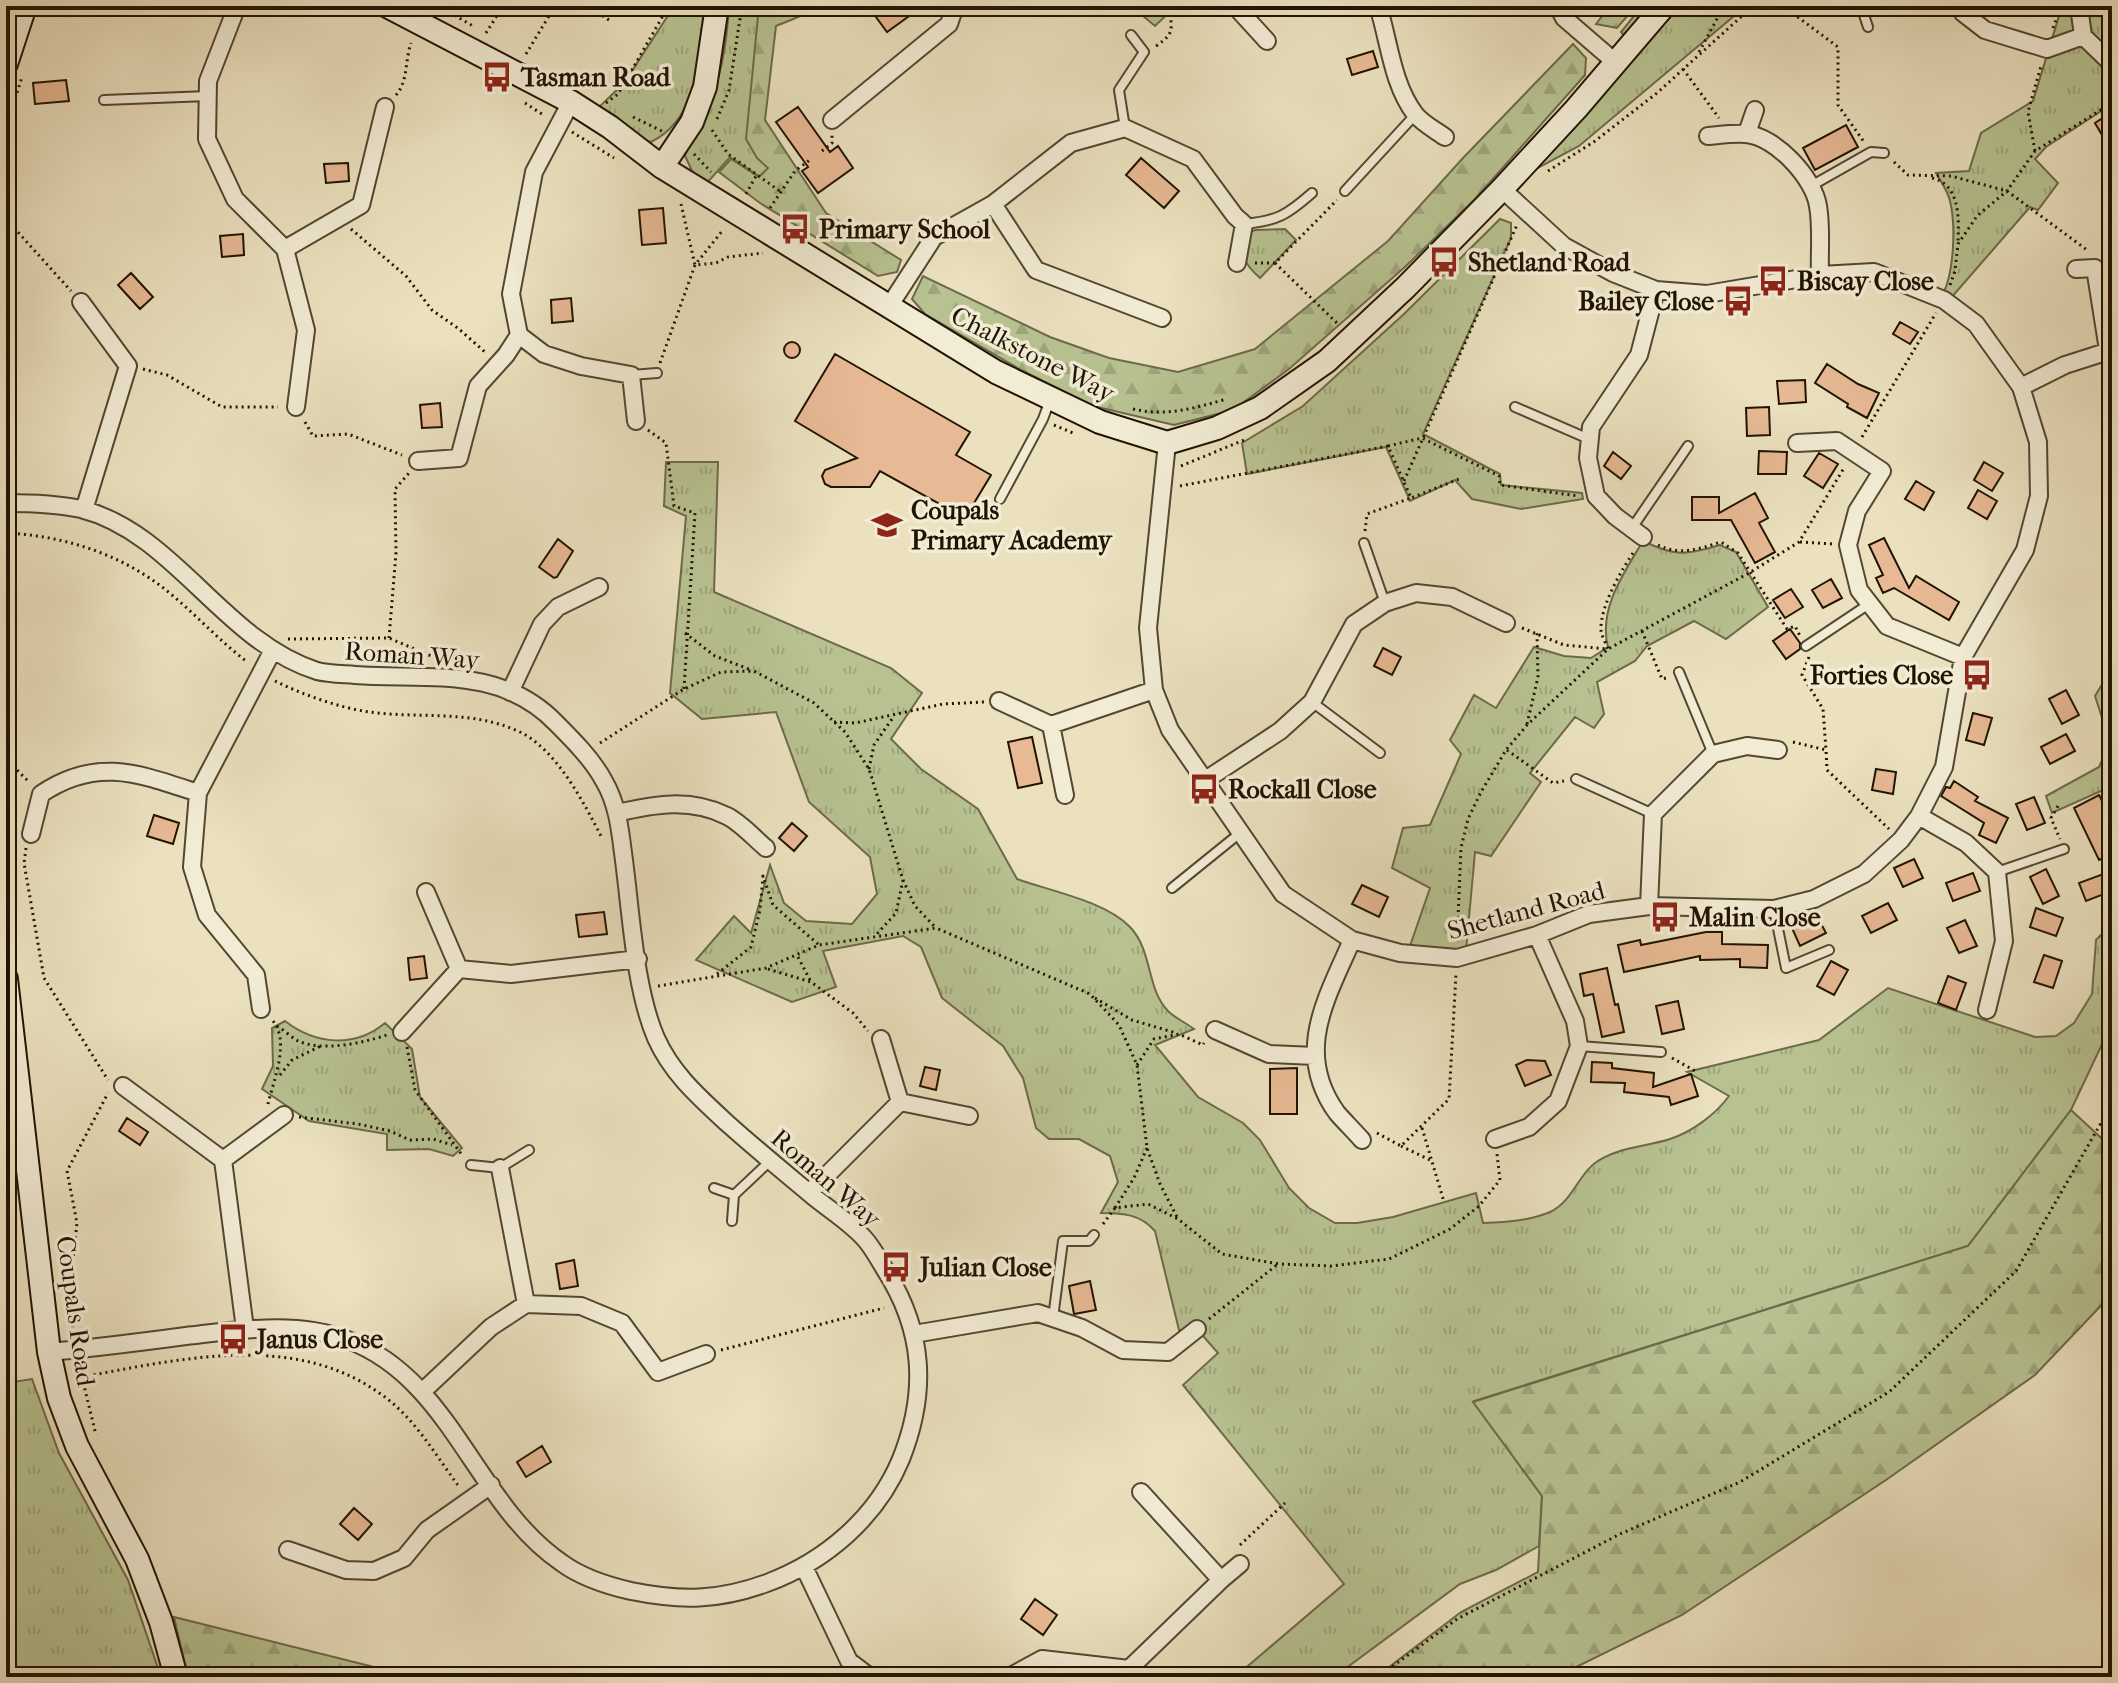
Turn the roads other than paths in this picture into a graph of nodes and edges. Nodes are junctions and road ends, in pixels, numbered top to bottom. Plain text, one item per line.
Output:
1 (25, 6) edge
2 (237, 6) edge
3 (387, 6) edge
4 (717, 6) edge
5 (955, 6) edge
6 (1235, 6) edge
7 (1378, 6) edge
8 (1558, 6) edge
9 (1664, 6) edge
10 (1861, 6) edge
11 (1959, 6) edge
12 (2079, 6) edge
13 (1868, 27) dead end
14 (1131, 35) dead end
15 (2083, 36) junction
16 (1267, 41) dead end
17 (1615, 62) junction
18 (6, 64) edge
19 (2112, 64) edge
20 (208, 96) junction
21 (104, 100) dead end
22 (571, 102) junction
23 (385, 107) road end
24 (1755, 110) dead end
25 (1415, 115) junction
26 (832, 120) dead end
27 (1125, 128) junction
28 (1747, 133) junction
29 (1708, 136) dead end
30 (1445, 137) dead end
31 (1884, 153) road end
32 (662, 167) junction
33 (1811, 186) junction
34 (1502, 189) junction
35 (1345, 191) road end
36 (1312, 193) dead end
37 (993, 204) junction
38 (1244, 224) junction
39 (285, 249) junction
40 (1237, 263) road end
41 (2076, 269) dead end
42 (1820, 275) junction
43 (1656, 290) junction
44 (81, 302) road end
45 (888, 308) junction
46 (1162, 318) dead end
47 (519, 335) junction
48 (2110, 350) edge
49 (657, 373) road end
50 (631, 375) junction
51 (2021, 387) junction
52 (1050, 399) junction
53 (296, 407) road end
54 (1515, 407) dead end
55 (636, 421) road end
56 (1590, 440) junction
57 (1167, 443) junction
58 (1797, 443) dead end
59 (1688, 446) dead end
60 (418, 461) road end
61 (1000, 499) dead end
62 (6, 503) edge
63 (84, 510) junction
64 (1637, 533) joint
65 (1364, 543) road end
66 (599, 587) dead end
67 (1385, 603) junction
68 (1869, 604) junction
69 (1506, 623) road end
70 (275, 642) junction
71 (1806, 646) road end
72 (1963, 657) junction
73 (1679, 672) road end
74 (1154, 690) junction
75 (510, 692) junction
76 (999, 701) road end
77 (1312, 702) junction
78 (1051, 725) junction
79 (1778, 750) road end
80 (1380, 753) dead end
81 (1713, 754) junction
82 (1576, 779) road end
83 (1204, 781) junction
84 (198, 793) junction
85 (1065, 795) dead end
86 (617, 813) junction
87 (1653, 814) junction
88 (1919, 816) junction
89 (1240, 833) junction
90 (30, 836) road end
91 (766, 848) dead end
92 (2064, 849) road end
93 (1997, 872) junction
94 (1172, 888) dead end
95 (426, 892) dead end
96 (1649, 906) junction
97 (1774, 909) junction
98 (1537, 935) junction
99 (1352, 940) junction
100 (1829, 950) dead end
101 (638, 959) junction
102 (459, 969) junction
103 (6, 979) edge
104 (261, 1009) road end
105 (1987, 1010) dead end
106 (1215, 1030) road end
107 (402, 1032) road end
108 (881, 1039) road end
109 (1579, 1046) junction
110 (1661, 1052) road end
111 (1315, 1056) junction
112 (123, 1086) dead end
113 (900, 1102) junction
114 (969, 1116) dead end
115 (279, 1118) road end
116 (1495, 1139) road end
117 (1362, 1140) road end
118 (529, 1150) dead end
119 (223, 1160) junction
120 (770, 1161) junction
121 (471, 1165) road end
122 (500, 1168) junction
123 (714, 1188) dead end
124 (809, 1193) junction
125 (734, 1195) junction
126 (732, 1221) dead end
127 (1094, 1235) road end
128 (526, 1304) junction
129 (1053, 1318) junction
130 (245, 1329) junction
131 (1197, 1329) road end
132 (914, 1334) junction
133 (49, 1352) junction
134 (706, 1354) road end
135 (423, 1391) junction
136 (491, 1485) junction
137 (1141, 1492) dead end
138 (288, 1550) dead end
139 (1240, 1564) road end
140 (804, 1567) junction
141 (1221, 1580) junction
142 (176, 1677) edge
143 (870, 1677) edge
144 (1009, 1677) edge

1 - 18 street
2 - 20 street
3 - 22 street, Chalkstone Way
4 - 32 street
5 - 26 street
6 - 16 street
7 - 25 street
8 - 17 street
9 - 17 street
10 - 13 lane
11 - 15 street
12 - 15 street
14 - 27 lane
15 - 19 street
17 - 34 street
20 - 21 lane
20 - 39 street
22 - 32 street, Chalkstone Way
22 - 47 street
23 - 39 street
24 - 28 street
25 - 30 street
25 - 35 lane
27 - 37 street
27 - 38 street
28 - 29 street
28 - 33 street
31 - 33 lane
32 - 45 street, Chalkstone Way
33 - 42 street
34 - 43 street, Shetland Road
34 - 57 street
36 - 38 lane
37 - 45 street
37 - 46 street
38 - 40 street
39 - 53 street
41 - 48 street
42 - 43 street, Shetland Road
42 - 51 street, Shetland Road
43 - 56 street
44 - 63 street
45 - 52 street, Chalkstone Way
47 - 50 street
47 - 60 street
48 - 51 street
49 - 50 lane
50 - 55 street
51 - 72 street, Shetland Road
52 - 57 street, Chalkstone Way
52 - 61 lane
54 - 56 lane
56 - 64 street
57 - 74 street, Shetland Road
58 - 68 street
59 - 64 lane
62 - 63 street, Roman Way
63 - 70 street, Roman Way
65 - 67 lane
66 - 75 street
67 - 69 street
67 - 77 street
68 - 71 lane
68 - 72 street
70 - 75 street, Roman Way
70 - 84 street
72 - 88 street, Shetland Road
73 - 81 lane
74 - 78 street
74 - 83 street, Shetland Road
75 - 86 street, Roman Way
76 - 78 street
77 - 80 lane
77 - 83 street
78 - 85 street
79 - 81 street
81 - 87 street
82 - 87 lane
83 - 89 street, Shetland Road
84 - 90 street
84 - 104 street
86 - 91 street
86 - 101 street, Roman Way
87 - 96 street
88 - 93 street
88 - 97 street, Shetland Road
89 - 94 lane
89 - 99 street, Shetland Road
92 - 93 lane
93 - 105 street
95 - 102 street
96 - 97 street, Shetland Road
96 - 98 street, Shetland Road
97 - 100 lane
98 - 99 street, Shetland Road
98 - 109 street
99 - 111 street
101 - 102 street
101 - 120 street, Roman Way
102 - 107 street
103 - 133 street, Coupals Road
106 - 111 street
108 - 113 street
109 - 110 lane
109 - 116 street
111 - 117 street
112 - 119 street
113 - 114 street
113 - 124 street
115 - 119 street
118 - 122 lane
119 - 130 street
120 - 124 street, Roman Way
120 - 125 lane
121 - 122 lane
122 - 128 street
123 - 125 lane
124 - 132 street, Roman Way
125 - 126 lane
127 - 129 lane
128 - 134 street
128 - 135 street
129 - 131 street
129 - 132 street
130 - 133 street, Roman Way
130 - 135 street, Roman Way
132 - 140 street, Roman Way
133 - 142 street, Coupals Road
135 - 136 street, Roman Way
136 - 138 street
136 - 140 street, Roman Way
137 - 141 street
139 - 141 street
140 - 143 street
141 - 144 street

